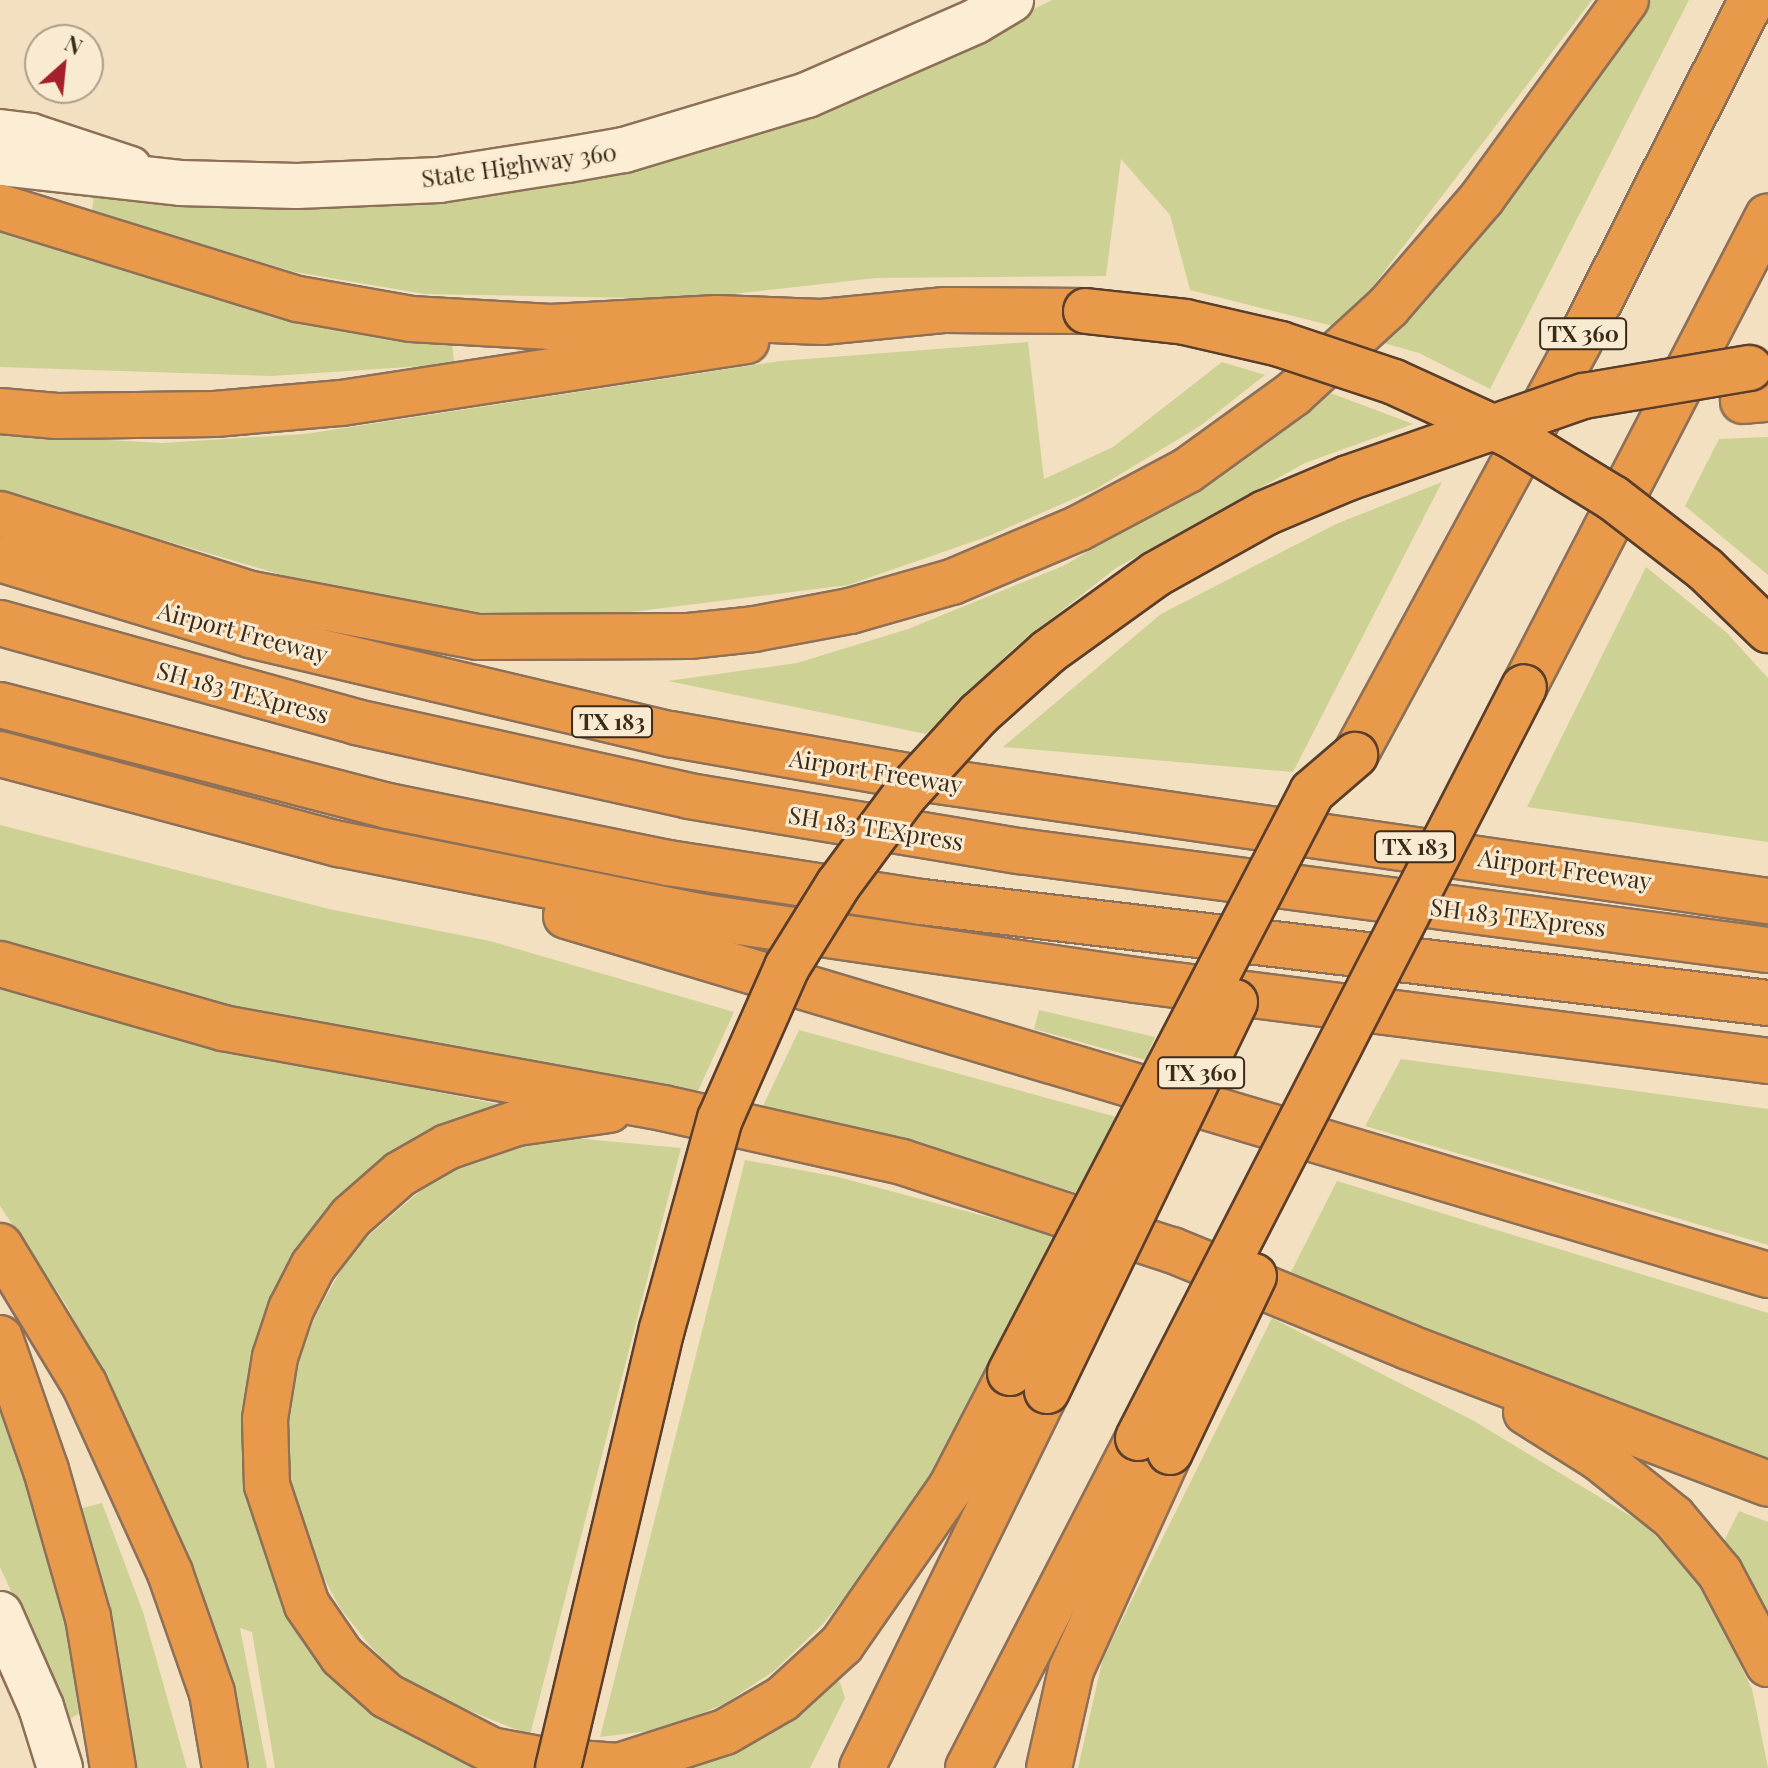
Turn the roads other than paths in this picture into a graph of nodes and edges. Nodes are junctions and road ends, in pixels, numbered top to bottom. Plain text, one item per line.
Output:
1 (1011, 0) edge
2 (1626, 0) edge
3 (1752, 0) edge
4 (0, 130) edge
5 (0, 163) edge
6 (180, 183) junction
7 (0, 207) edge
8 (1768, 216) edge
9 (822, 322) junction
10 (1768, 367) edge
11 (1768, 399) edge
12 (0, 411) edge
13 (1524, 417) junction
14 (0, 514) edge
15 (0, 559) edge
16 (0, 623) edge
17 (1768, 630) edge
18 (0, 705) edge
19 (0, 754) edge
20 (339, 844) junction
21 (1593, 873) junction
22 (1768, 875) edge
23 (1768, 901) edge
24 (1768, 950) edge
25 (0, 964) edge
26 (1768, 1003) edge
27 (1768, 1061) edge
28 (663, 1108) junction
29 (0, 1246) edge
30 (1768, 1275) edge
31 (0, 1338) edge
32 (1408, 1347) junction
33 (1028, 1382) junction
34 (1154, 1445) junction
35 (1768, 1484) edge
36 (0, 1614) edge
37 (1768, 1664) edge
38 (60, 1768) edge
39 (113, 1768) edge
40 (225, 1768) edge
41 (558, 1768) edge
42 (862, 1768) edge
43 (968, 1768) edge
44 (1049, 1768) edge

1 - 6 main road, State Highway 360
2 - 14 highway
3 - 33 highway, TX 360, bridge
4 - 6 street
5 - 6 main road, State Highway 360
7 - 9 highway
8 - 34 highway, bridge
9 - 12 highway
9 - 17 highway, bridge
10 - 13 highway, bridge
11 - 13 highway
13 - 41 highway, bridge
15 - 21 highway, Airport Freeway / TX 183
16 - 24 highway, SH 183 TEXpress / TX 183
18 - 26 highway
19 - 20 highway
20 - 27 highway
20 - 30 highway
21 - 22 highway
21 - 23 highway, Airport Freeway / TX 183
25 - 28 highway
28 - 32 highway
28 - 33 highway
29 - 40 highway
31 - 39 highway
32 - 35 highway
32 - 37 highway
33 - 42 highway, TX 360
34 - 43 highway
34 - 44 highway
36 - 38 main road

